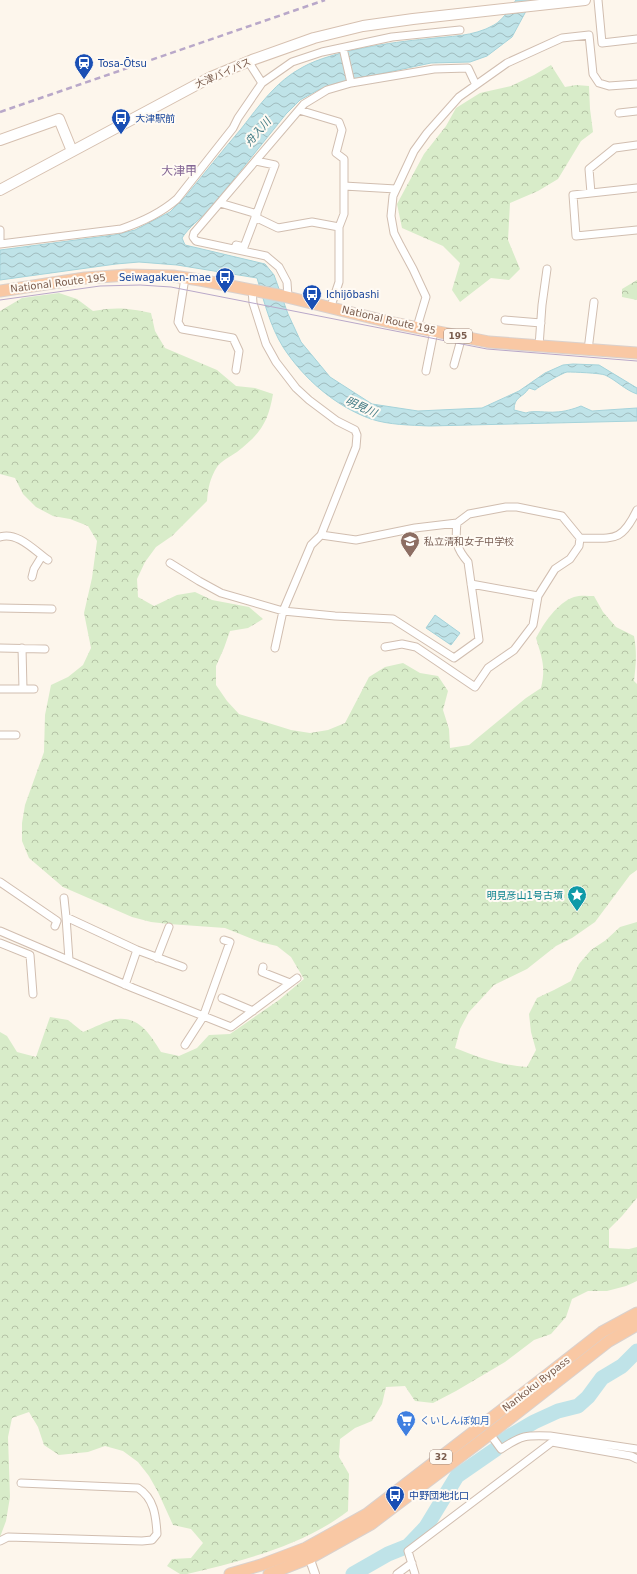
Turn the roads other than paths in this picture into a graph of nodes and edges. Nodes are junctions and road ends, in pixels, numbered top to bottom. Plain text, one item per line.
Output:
1 (585, 0) edge
2 (598, 0) edge
3 (460, 30) dead end
4 (637, 40) edge
5 (343, 50) junction
6 (248, 61) junction
7 (350, 82) junction
8 (262, 83) junction
9 (637, 84) edge
10 (476, 85) junction
11 (299, 110) junction
12 (637, 111) edge
13 (619, 112) dead end
14 (0, 140) edge
15 (637, 145) edge
16 (72, 151) junction
17 (256, 161) junction
18 (344, 186) junction
19 (637, 188) edge
20 (396, 189) junction
21 (0, 190) edge
22 (591, 193) junction
23 (220, 203) junction
24 (256, 216) junction
25 (339, 227) junction
26 (0, 230) edge
27 (637, 230) edge
28 (193, 237) junction
29 (0, 244) edge
30 (547, 269) dead end
31 (185, 278) junction
32 (0, 290) edge
33 (255, 290) junction
34 (286, 296) junction
35 (594, 302) dead end
36 (331, 306) junction
37 (506, 320) dead end
38 (541, 323) junction
39 (417, 328) junction
40 (434, 331) junction
41 (462, 336) junction
42 (539, 346) junction
43 (588, 350) junction
44 (637, 353) edge
45 (454, 365) dead end
46 (236, 370) dead end
47 (426, 371) dead end
48 (637, 510) edge
49 (457, 523) junction
50 (321, 536) junction
51 (0, 538) edge
52 (580, 538) junction
53 (170, 562) dead end
54 (32, 577) dead end
55 (471, 584) junction
56 (538, 596) junction
57 (0, 608) edge
58 (52, 609) dead end
59 (283, 611) junction
60 (386, 647) dead end
61 (0, 648) edge
62 (22, 648) junction
63 (275, 648) dead end
64 (44, 649) dead end
65 (34, 688) dead end
66 (0, 689) edge
67 (23, 689) junction
68 (0, 735) edge
69 (16, 735) dead end
70 (0, 882) edge
71 (64, 898) dead end
72 (66, 917) junction
73 (55, 926) dead end
74 (169, 927) dead end
75 (0, 931) edge
76 (224, 940) dead end
77 (0, 943) edge
78 (137, 950) junction
79 (157, 958) junction
80 (69, 960) junction
81 (183, 967) dead end
82 (264, 967) dead end
83 (297, 978) dead end
84 (290, 983) junction
85 (125, 984) junction
86 (33, 994) dead end
87 (222, 998) dead end
88 (253, 1011) junction
89 (203, 1017) junction
90 (185, 1045) dead end
91 (637, 1313) edge
92 (637, 1325) edge
93 (490, 1434) junction
94 (637, 1449) edge
95 (637, 1459) edge
96 (21, 1483) dead end
97 (0, 1541) edge
98 (308, 1553) junction
99 (412, 1563) junction
100 (230, 1574) edge
101 (269, 1574) edge
102 (315, 1574) edge
103 (397, 1574) edge
104 (415, 1574) edge

1 - 6 main road, 大津バイパス
2 - 4 street
3 - 5 street
5 - 7 street
5 - 8 street
6 - 8 street
6 - 16 main road, 大津バイパス
7 - 10 street
7 - 11 street
8 - 29 street
9 - 10 street
10 - 20 street
11 - 17 street
11 - 18 street
12 - 13 street
14 - 16 main road
15 - 22 street
16 - 21 main road, 大津バイパス
17 - 23 street
17 - 24 street
18 - 20 street
18 - 25 street
19 - 22 street
20 - 39 street
22 - 27 street
23 - 24 street
23 - 28 street
24 - 25 street
24 - 28 street
25 - 36 street
26 - 29 street
28 - 34 street
30 - 38 street
31 - 32 highway, National Route 195 / 195
31 - 33 highway, National Route 195 / 195
31 - 46 street
33 - 34 highway, National Route 195 / 195
33 - 50 street
34 - 36 highway, National Route 195 / 195
35 - 43 street
36 - 39 highway, National Route 195 / 195
37 - 38 street
38 - 42 street
39 - 40 highway, National Route 195 / 195
40 - 41 highway, National Route 195 / 195
40 - 47 street
41 - 42 highway, National Route 195 / 195
41 - 45 street
42 - 43 highway, National Route 195 / 195
43 - 44 highway, National Route 195 / 195
48 - 52 street
49 - 50 street
49 - 52 street
49 - 55 street
50 - 59 street
51 - 54 street
52 - 56 street
53 - 59 street
55 - 56 street
55 - 59 street
56 - 60 street
57 - 58 street
59 - 63 street
61 - 62 street
62 - 64 street
62 - 67 street
65 - 67 street
66 - 67 street
68 - 69 street
70 - 73 street
71 - 72 street
72 - 78 street
72 - 80 street
74 - 79 street
75 - 80 street
76 - 89 street
77 - 86 street
78 - 79 street
78 - 85 street
79 - 81 street
80 - 85 street
82 - 84 street
83 - 84 street
84 - 88 street
85 - 89 street
87 - 88 street
88 - 89 street
89 - 90 street
91 - 98 highway, Nankoku Bypass / 32
92 - 93 highway, Nankoku Bypass / 32
93 - 94 street
93 - 98 highway, Nankoku Bypass / 32
95 - 99 street
96 - 97 street
98 - 100 highway, Nankoku Bypass / 32
98 - 101 highway, Nankoku Bypass / 32
98 - 102 street
99 - 103 street
99 - 104 street

